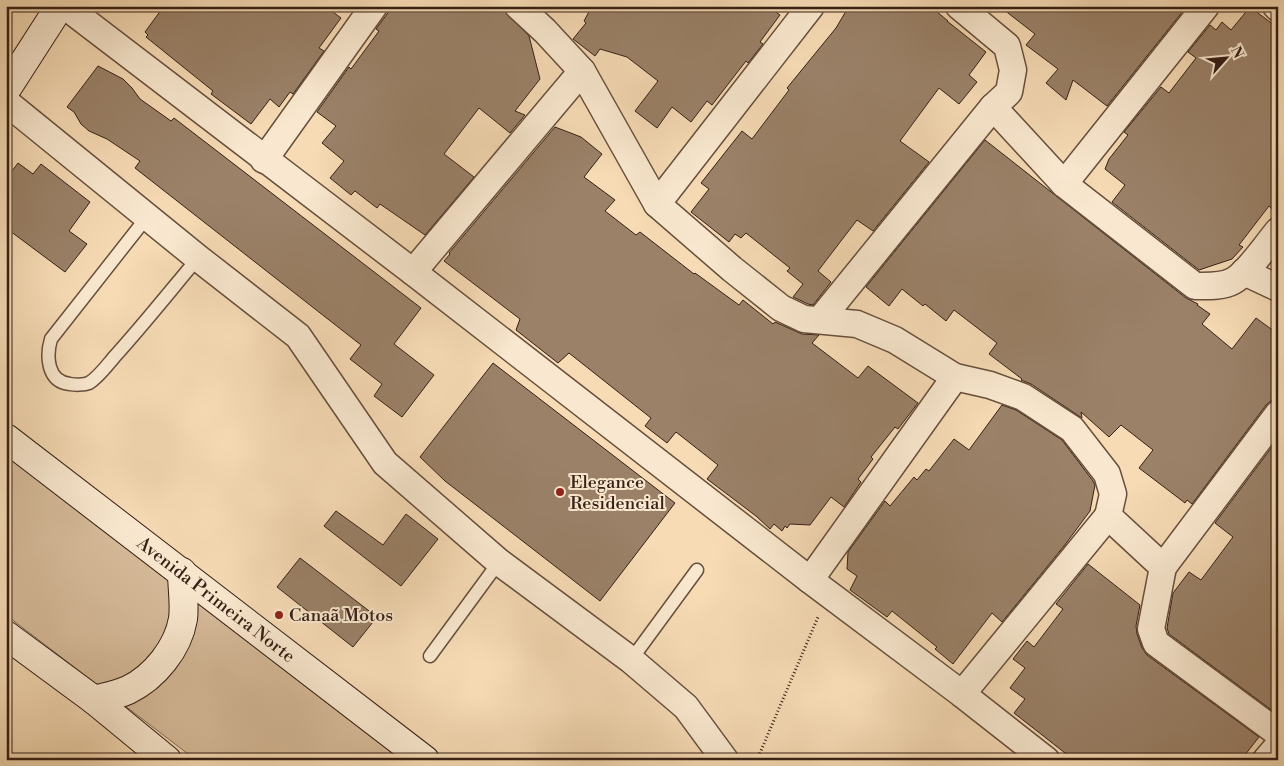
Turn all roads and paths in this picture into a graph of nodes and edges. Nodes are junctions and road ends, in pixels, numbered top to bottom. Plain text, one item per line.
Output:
1 (60, 6) edge
2 (65, 6) edge
3 (374, 6) edge
4 (518, 6) edge
5 (812, 6) edge
6 (959, 6) edge
7 (1206, 6) edge
8 (582, 71) junction
9 (6, 90) edge
10 (6, 102) edge
11 (993, 107) junction
12 (264, 160) junction
13 (1064, 184) junction
14 (657, 204) junction
15 (148, 217) junction
16 (1278, 231) edge
17 (198, 258) junction
18 (414, 272) junction
19 (1244, 272) junction
20 (1278, 288) edge
21 (820, 320) junction
22 (954, 377) junction
23 (1278, 414) edge
24 (6, 438) edge
25 (1108, 516) junction
26 (499, 562) junction
27 (1163, 567) junction
28 (697, 570) dead end
29 (182, 572) junction
30 (819, 586) junction
31 (6, 636) edge
32 (430, 656) dead end
33 (631, 660) junction
34 (962, 694) junction
35 (94, 700) junction
36 (1278, 733) edge
37 (1278, 746) edge
38 (167, 760) edge
39 (425, 760) edge
40 (725, 760) edge
41 (757, 760) edge
42 (1046, 760) edge
43 (1266, 760) edge

1 - 9 main road
2 - 12 street
3 - 12 street
4 - 8 street
5 - 14 street
6 - 11 street
7 - 13 street
8 - 14 street
8 - 18 street
10 - 15 street
11 - 13 street
11 - 21 street
12 - 18 street
13 - 19 street
14 - 21 street
15 - 17 street
15 - 17 lane
16 - 19 street
17 - 26 street
18 - 30 street
19 - 20 street
21 - 22 street
22 - 25 street
22 - 30 street
23 - 27 street
24 - 29 main road, Avenida Primeira Norte
25 - 27 street
25 - 34 street
26 - 32 lane
26 - 33 street
27 - 36 street
28 - 33 lane
29 - 35 main road
29 - 39 main road, Avenida Primeira Norte
30 - 34 street
30 - 41 path
31 - 35 main road
33 - 40 street
34 - 42 street
35 - 38 main road
37 - 43 street

